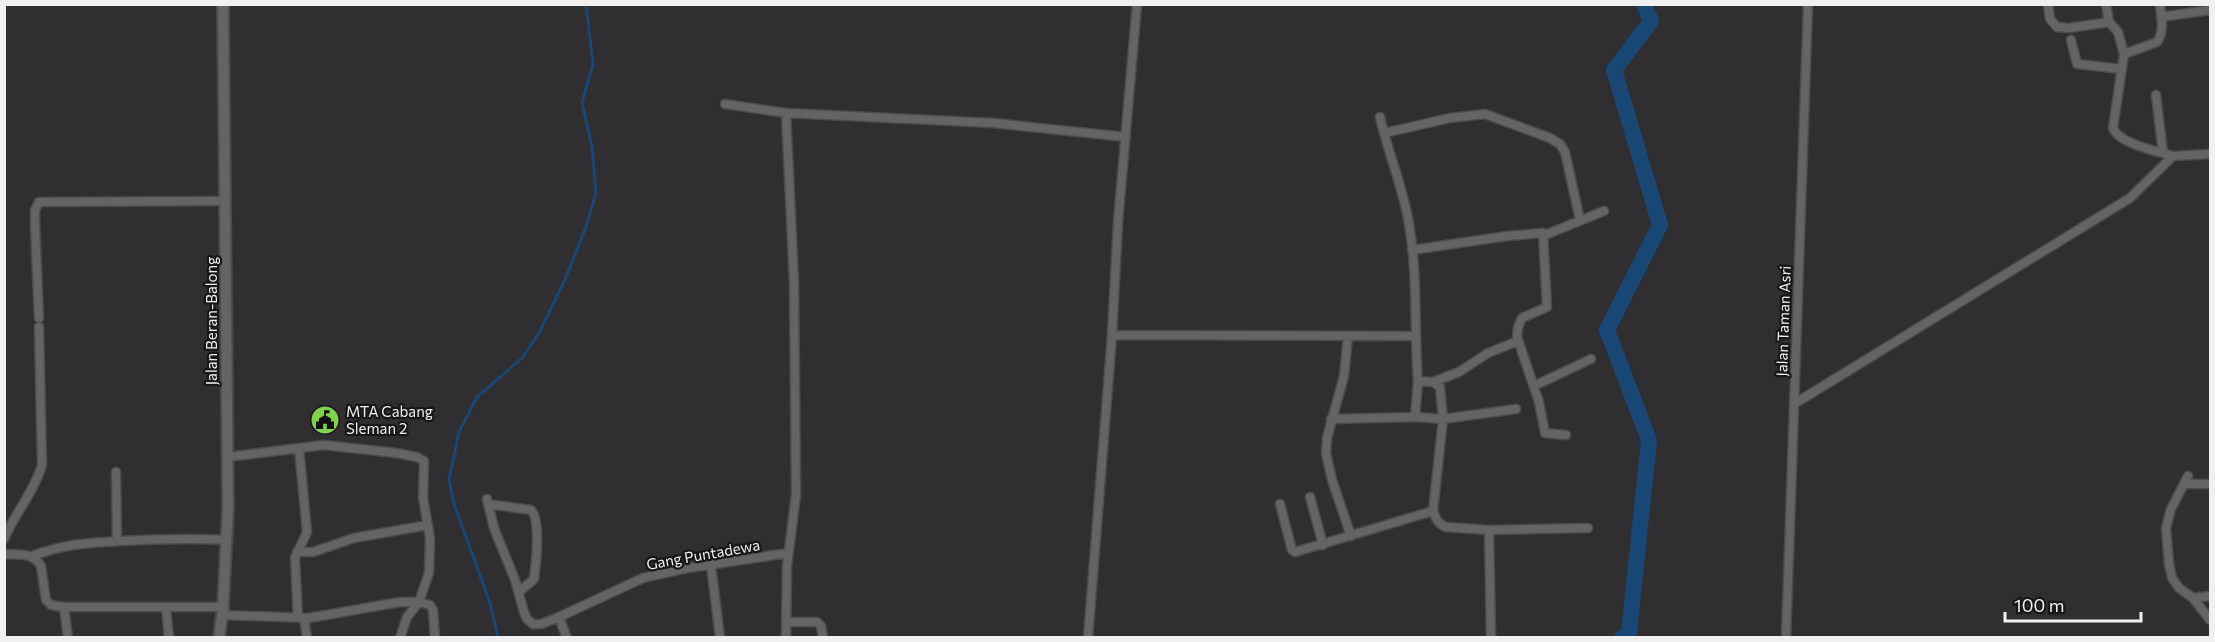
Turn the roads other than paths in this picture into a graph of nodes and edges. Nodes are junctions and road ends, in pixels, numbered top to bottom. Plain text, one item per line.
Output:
1 (223, 4) edge
2 (1137, 4) edge
3 (1808, 4) edge
4 (2048, 4) edge
5 (2106, 4) edge
6 (2160, 4) edge
7 (2211, 10) edge
8 (2161, 17) junction
9 (2109, 22) junction
10 (2071, 40) dead end
11 (2124, 54) junction
12 (2122, 69) junction
13 (2156, 95) dead end
14 (725, 104) dead end
15 (786, 113) junction
16 (1380, 117) dead end
17 (1384, 133) junction
18 (1126, 137) junction
19 (2163, 153) junction
20 (2211, 154) edge
21 (2173, 156) junction
22 (226, 201) junction
23 (1604, 211) dead end
24 (1580, 220) junction
25 (1545, 235) junction
26 (1412, 250) junction
27 (1112, 334) junction
28 (1348, 336) junction
29 (1415, 336) junction
30 (1518, 341) junction
31 (1591, 359) dead end
32 (1418, 381) junction
33 (1433, 381) junction
34 (1534, 386) junction
35 (1794, 404) junction
36 (1516, 409) dead end
37 (1415, 417) junction
38 (1331, 419) junction
39 (1443, 419) junction
40 (1566, 435) dead end
41 (299, 448) junction
42 (227, 457) junction
43 (116, 472) dead end
44 (2211, 484) edge
45 (1310, 497) dead end
46 (1280, 504) dead end
47 (1433, 511) junction
48 (428, 525) junction
49 (1588, 528) dead end
50 (1489, 530) junction
51 (1351, 536) junction
52 (4, 539) edge
53 (227, 540) junction
54 (117, 541) junction
55 (1323, 545) junction
56 (297, 552) junction
57 (788, 553) junction
58 (4, 554) edge
59 (32, 556) junction
60 (711, 565) junction
61 (519, 592) junction
62 (2211, 596) edge
63 (2193, 598) junction
64 (419, 602) junction
65 (64, 607) junction
66 (166, 607) junction
67 (223, 611) junction
68 (301, 618) junction
69 (559, 618) junction
70 (2211, 620) edge
71 (786, 622) junction
72 (68, 638) edge
73 (169, 638) edge
74 (219, 638) edge
75 (307, 638) edge
76 (400, 638) edge
77 (435, 638) edge
78 (567, 638) edge
79 (720, 638) edge
80 (786, 638) edge
81 (824, 638) edge
82 (1088, 638) edge
83 (1491, 638) edge
84 (1786, 638) edge

1 - 22 main road, Jalan Beran-Balong
2 - 18 street
3 - 35 street, Jalan Taman Asri
4 - 9 street
5 - 9 street
6 - 8 street
7 - 8 street
8 - 11 street
9 - 11 street
10 - 12 street
11 - 12 street
12 - 19 street
13 - 19 street
14 - 15 street
15 - 18 street
15 - 57 street
16 - 17 street
17 - 24 street
17 - 26 street
18 - 27 street
19 - 21 street
20 - 21 street
21 - 35 street
22 - 42 main road, Jalan Beran-Balong
22 - 52 street
23 - 24 street
24 - 25 street
25 - 26 street
25 - 30 street
26 - 29 street
27 - 28 street
27 - 82 street
28 - 29 street
28 - 38 street
29 - 32 street
30 - 33 street
30 - 34 street
31 - 34 street
32 - 33 street
32 - 37 street
33 - 39 street
34 - 40 street
35 - 84 street, Jalan Taman Asri
36 - 39 street
37 - 38 street
37 - 39 street
38 - 51 street
39 - 47 street
41 - 42 street
41 - 48 street
41 - 56 street
42 - 53 main road, Jalan Beran-Balong
43 - 54 street
44 - 63 street
45 - 55 street
46 - 55 street
47 - 50 street
47 - 51 street
48 - 56 street
48 - 64 street
49 - 50 street
50 - 83 street
51 - 55 street
53 - 54 street
53 - 67 main road, Jalan Beran-Balong
54 - 59 street
56 - 68 street
57 - 60 street, Gang Puntadewa
57 - 71 street
58 - 59 street
59 - 65 street
60 - 69 street, Gang Puntadewa
60 - 79 street
61 - 61 street
61 - 69 street, Gang Puntadewa
62 - 63 street
63 - 70 street
64 - 68 street
64 - 76 street
64 - 77 street
65 - 66 street
65 - 72 street
66 - 67 street
66 - 73 street
67 - 68 street
67 - 74 main road, Jalan Beran-Balong
68 - 75 street
69 - 78 street
71 - 80 street
71 - 81 street

